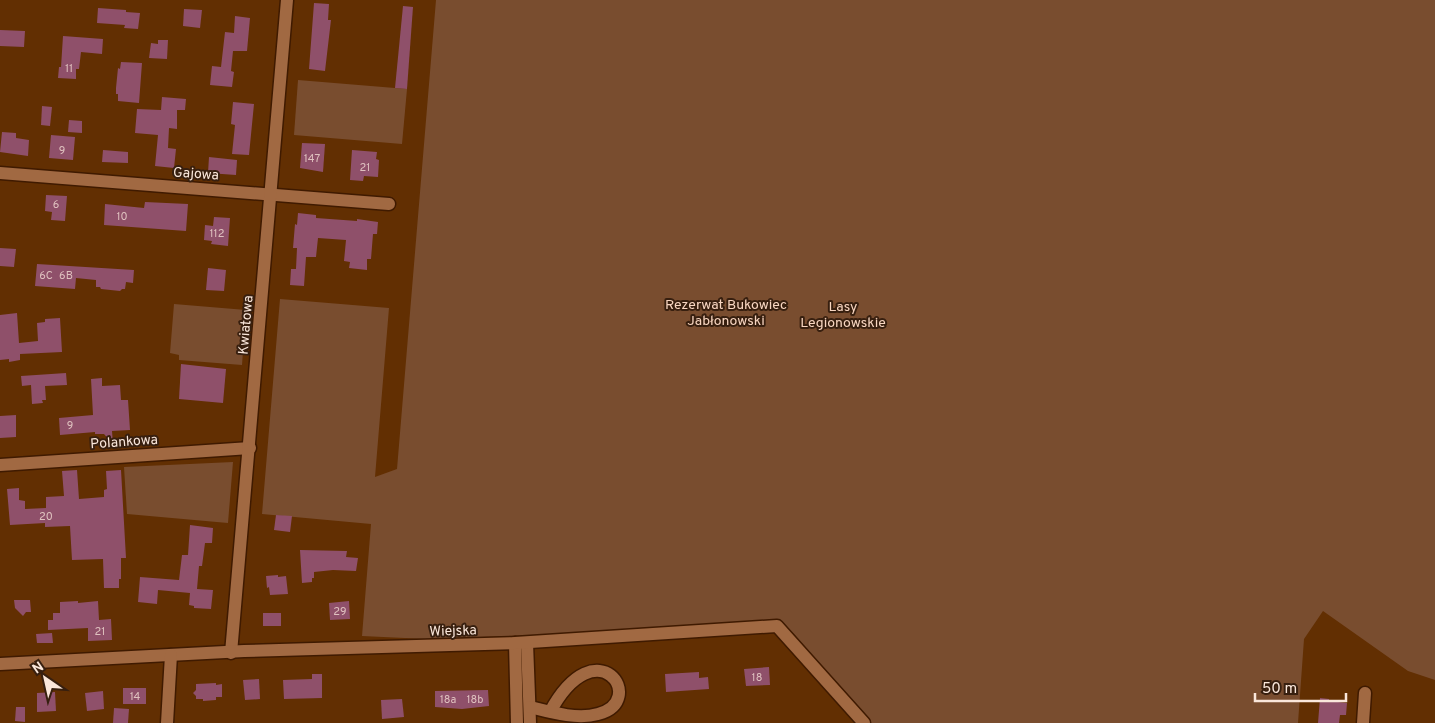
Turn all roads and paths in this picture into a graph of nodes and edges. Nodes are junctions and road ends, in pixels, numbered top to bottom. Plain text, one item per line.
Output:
1 (288, 0) edge
2 (0, 173) edge
3 (271, 194) junction
4 (389, 204) dead end
5 (250, 448) junction
6 (0, 465) edge
7 (521, 643) junction
8 (231, 653) junction
9 (171, 655) junction
10 (0, 664) edge
11 (1365, 693) dead end
12 (530, 707) junction
13 (550, 712) junction
14 (167, 723) edge
15 (517, 723) edge
16 (530, 723) edge
17 (864, 723) edge
18 (1363, 723) edge

1 - 3 street, Kwiatowa
2 - 3 street, Gajowa
3 - 4 street, Gajowa
3 - 5 street, Kwiatowa
5 - 6 street, Polankowa
5 - 8 street, Kwiatowa
7 - 8 street, Wiejska
7 - 12 street
7 - 15 street
7 - 17 street, Wiejska
8 - 9 street, Wiejska
9 - 10 street, Wiejska
9 - 14 street
11 - 18 street
12 - 13 street
12 - 16 street
13 - 13 street

